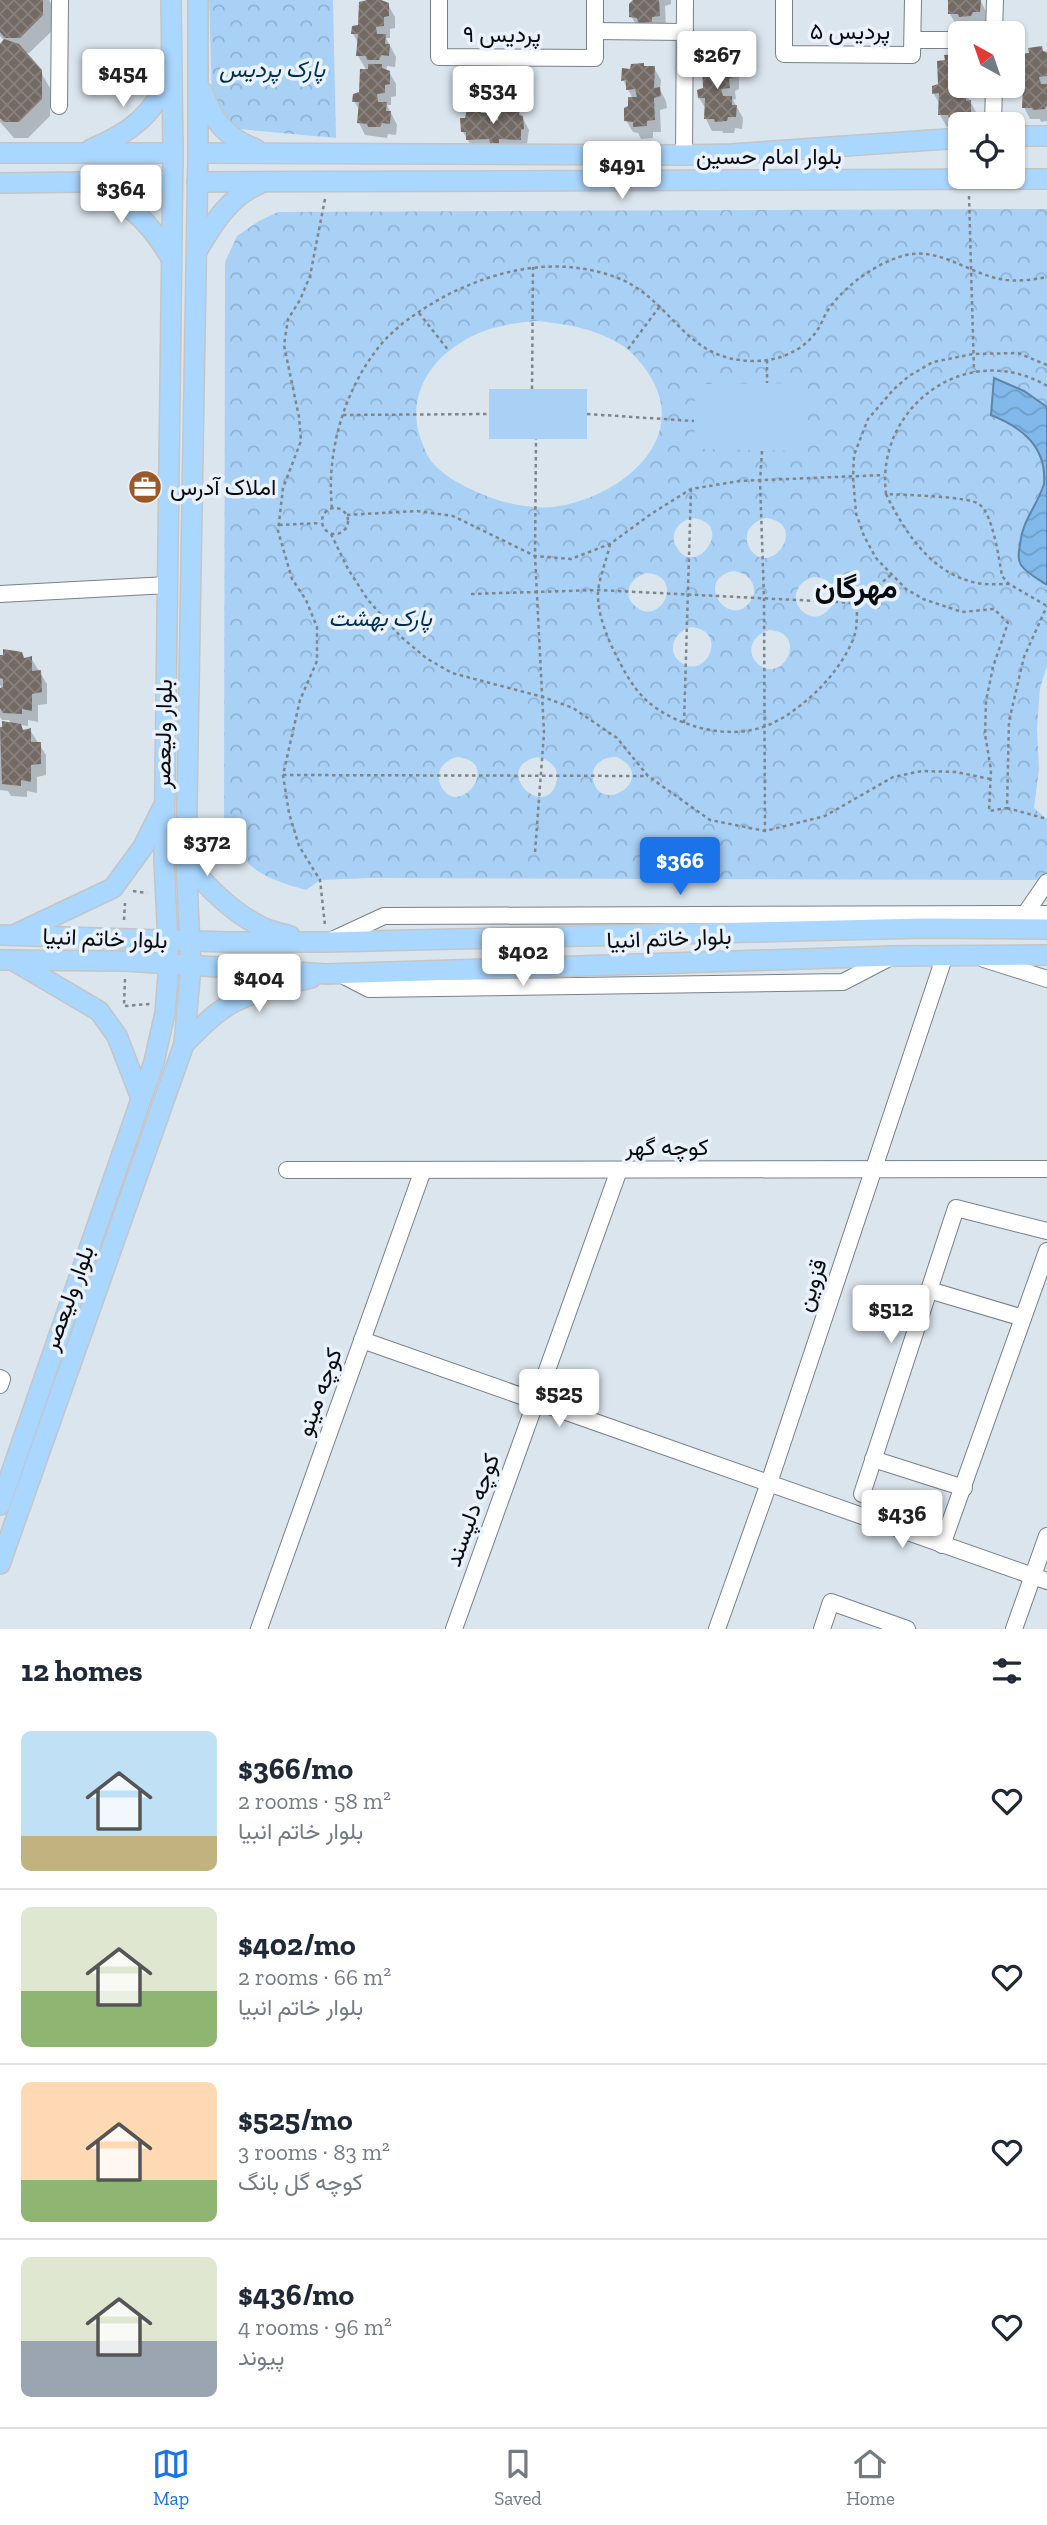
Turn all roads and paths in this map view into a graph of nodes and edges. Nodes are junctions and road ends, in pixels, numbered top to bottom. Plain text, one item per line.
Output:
1 (60, 0) edge
2 (172, 0) edge
3 (198, 0) edge
4 (439, 0) edge
5 (595, 0) edge
6 (685, 0) edge
7 (784, 0) edge
8 (913, 0) edge
9 (995, 0) edge
10 (994, 21) edge
11 (595, 31) junction
12 (685, 32) junction
13 (913, 40) junction
14 (948, 40) edge
15 (172, 70) junction
16 (198, 75) junction
17 (60, 106) dead end
18 (1025, 136) edge
19 (1047, 136) edge
20 (948, 139) edge
21 (0, 153) edge
22 (81, 153) junction
23 (173, 153) junction
24 (198, 153) junction
25 (267, 153) junction
26 (731, 154) junction
27 (684, 155) junction
28 (948, 179) edge
29 (1025, 179) edge
30 (1047, 179) edge
31 (172, 181) junction
32 (197, 181) junction
33 (736, 181) junction
34 (77, 182) junction
35 (264, 182) junction
36 (0, 183) edge
37 (328, 183) junction
38 (968, 189) edge
39 (196, 252) junction
40 (171, 260) junction
41 (533, 267) junction
42 (971, 270) junction
43 (1047, 277) edge
44 (660, 306) junction
45 (418, 312) junction
46 (628, 349) dead end
47 (449, 351) dead end
48 (973, 354) junction
49 (767, 360) junction
50 (1047, 365) edge
51 (974, 372) junction
52 (767, 383) dead end
53 (1047, 386) edge
54 (532, 389) dead end
55 (489, 414) dead end
56 (587, 414) dead end
57 (342, 415) junction
58 (694, 421) dead end
59 (536, 439) dead end
60 (762, 451) dead end
61 (884, 475) junction
62 (853, 477) junction
63 (760, 481) junction
64 (691, 489) junction
65 (886, 494) junction
66 (332, 508) junction
67 (347, 515) junction
68 (321, 523) junction
69 (279, 525) junction
70 (331, 534) junction
71 (610, 544) junction
72 (535, 556) junction
73 (892, 574) junction
74 (1009, 584) junction
75 (167, 585) junction
76 (598, 590) junction
77 (538, 592) junction
78 (0, 594) edge
79 (471, 594) dead end
80 (687, 594) junction
81 (764, 598) junction
82 (857, 603) junction
83 (1047, 606) edge
84 (543, 697) junction
85 (684, 723) junction
86 (764, 727) junction
87 (283, 775) junction
88 (648, 776) junction
89 (539, 777) junction
90 (990, 779) junction
91 (165, 803) junction
92 (1007, 808) junction
93 (1047, 819) edge
94 (765, 831) junction
95 (535, 852) dead end
96 (186, 861) junction
97 (1047, 882) edge
98 (1026, 914) junction
99 (1047, 914) edge
100 (1047, 929) edge
101 (6, 935) edge
102 (626, 935) junction
103 (35, 936) junction
104 (169, 939) junction
105 (189, 940) junction
106 (316, 942) junction
107 (945, 955) junction
108 (972, 955) junction
109 (1047, 955) edge
110 (894, 956) junction
111 (37, 960) junction
112 (4, 961) edge
113 (169, 964) junction
114 (626, 964) junction
115 (191, 966) junction
116 (326, 973) junction
117 (1047, 979) edge
118 (184, 1044) junction
119 (155, 1058) junction
120 (176, 1065) junction
121 (141, 1098) junction
122 (1047, 1169) edge
123 (287, 1170) dead end
124 (423, 1170) junction
125 (619, 1170) junction
126 (874, 1170) junction
127 (1047, 1231) edge
128 (1047, 1251) edge
129 (929, 1290) junction
130 (1023, 1318) junction
131 (362, 1340) junction
132 (536, 1401) junction
133 (873, 1459) junction
134 (769, 1483) junction
135 (964, 1488) junction
136 (862, 1494) dead end
137 (0, 1505) edge
138 (1047, 1536) edge
139 (943, 1545) junction
140 (0, 1562) edge
141 (1040, 1579) edge
142 (260, 1629) edge
143 (454, 1629) edge
144 (717, 1629) edge
145 (822, 1629) edge
146 (907, 1629) edge
147 (1014, 1629) edge

1 - 17 street
2 - 15 main road, بلوار ولیعصر
3 - 16 main road, بلوار ولیعصر
4 - 11 street, پردیس ۹
5 - 11 street, پردیس ۹
6 - 12 street
7 - 13 street, پردیس ۵
8 - 13 street, پردیس ۵
9 - 10 street
11 - 12 street
12 - 27 street
13 - 14 street, پردیس ۵
15 - 22 main road
15 - 23 main road, بلوار ولیعصر
16 - 24 main road, بلوار ولیعصر
16 - 25 main road
18 - 19 main road
20 - 26 main road, بلوار امام حسین
21 - 22 main road
22 - 23 main road
23 - 31 main road, بلوار ولیعصر
24 - 25 main road, بلوار امام حسین
24 - 32 main road, بلوار ولیعصر
25 - 27 main road, بلوار امام حسین
26 - 27 main road, بلوار امام حسین
26 - 33 main road
28 - 33 main road, بلوار امام حسین
29 - 30 main road, بلوار امام حسین
31 - 34 main road
31 - 40 main road, بلوار ولیعصر
32 - 35 main road, بلوار امام حسین
32 - 39 main road, بلوار ولیعصر
33 - 37 main road, بلوار امام حسین
34 - 36 main road
34 - 40 main road
35 - 37 main road, بلوار امام حسین
35 - 39 main road
37 - 69 path
38 - 42 path
39 - 96 main road, بلوار ولیعصر
40 - 75 main road, بلوار ولیعصر
41 - 44 path
41 - 45 path
41 - 54 path
42 - 43 path
42 - 48 path
42 - 49 path
44 - 46 path
44 - 49 path
45 - 47 path
45 - 57 path
48 - 50 path
48 - 51 path
48 - 62 path
49 - 52 path
51 - 53 path
51 - 61 path
55 - 57 path
56 - 58 path
57 - 66 path
59 - 72 path
60 - 63 path
61 - 62 path
61 - 65 path
62 - 63 path
62 - 73 path
63 - 64 path
63 - 81 path
64 - 71 path
64 - 80 path
65 - 74 path
65 - 74 path
66 - 67 path
66 - 68 path
67 - 70 path
67 - 72 path
68 - 69 path
68 - 70 path
69 - 87 path
70 - 84 path
71 - 72 path
71 - 76 path
72 - 77 path
73 - 82 path
73 - 90 path
74 - 83 path
75 - 78 street
75 - 91 main road, بلوار ولیعصر
76 - 77 path
76 - 80 path
76 - 85 path
77 - 79 path
77 - 84 path
80 - 81 path
80 - 85 path
81 - 82 path
81 - 86 path
82 - 86 path
83 - 92 path
84 - 88 path
84 - 89 path
85 - 86 path
86 - 94 path
87 - 89 path
87 - 106 path
88 - 89 path
88 - 94 path
89 - 95 path
90 - 92 path
90 - 94 path
91 - 101 main road
91 - 104 main road, بلوار ولیعصر
92 - 93 path
96 - 105 main road, بلوار ولیعصر
96 - 106 main road
97 - 98 street
98 - 99 street
98 - 106 street
100 - 102 main road, بلوار خاتم انبیا
101 - 103 main road, بلوار خاتم انبیا
102 - 106 main road, بلوار خاتم انبیا
102 - 114 main road
103 - 104 main road, بلوار خاتم انبیا
103 - 111 main road
104 - 105 main road, بلوار خاتم انبیا
104 - 113 main road, بلوار ولیعصر
105 - 106 main road, بلوار خاتم انبیا
105 - 115 main road, بلوار ولیعصر
106 - 116 main road
107 - 108 main road, بلوار خاتم انبیا
107 - 110 main road, بلوار خاتم انبیا
107 - 126 street, قزوین
108 - 109 main road, بلوار خاتم انبیا
108 - 117 street
110 - 114 main road, بلوار خاتم انبیا
110 - 116 street
111 - 112 main road, بلوار خاتم انبیا
111 - 113 main road, بلوار خاتم انبیا
112 - 121 main road
113 - 115 main road, بلوار خاتم انبیا
113 - 119 main road, بلوار ولیعصر
114 - 116 main road, بلوار خاتم انبیا
115 - 116 main road, بلوار خاتم انبیا
115 - 118 main road, بلوار ولیعصر
116 - 118 main road
118 - 120 main road, بلوار ولیعصر
119 - 120 main road
119 - 121 main road, بلوار ولیعصر
120 - 140 main road, بلوار ولیعصر
121 - 137 main road, بلوار ولیعصر
122 - 126 street, کوچه گهر
123 - 124 street, کوچه گهر
124 - 125 street, کوچه گهر
124 - 131 street, کوچه مینو
125 - 126 street, کوچه گهر
125 - 132 street, کوچه دلپسند
126 - 134 street, قزوین
127 - 129 street
128 - 130 street
129 - 130 street
129 - 133 street
130 - 135 street
131 - 132 street
131 - 142 street, کوچه مینو
132 - 134 street
132 - 143 street, کوچه دلپسند
133 - 135 street
133 - 136 street
134 - 139 street
134 - 144 street, قزوین
135 - 139 street
138 - 141 street
139 - 141 street
141 - 147 street
145 - 146 street

